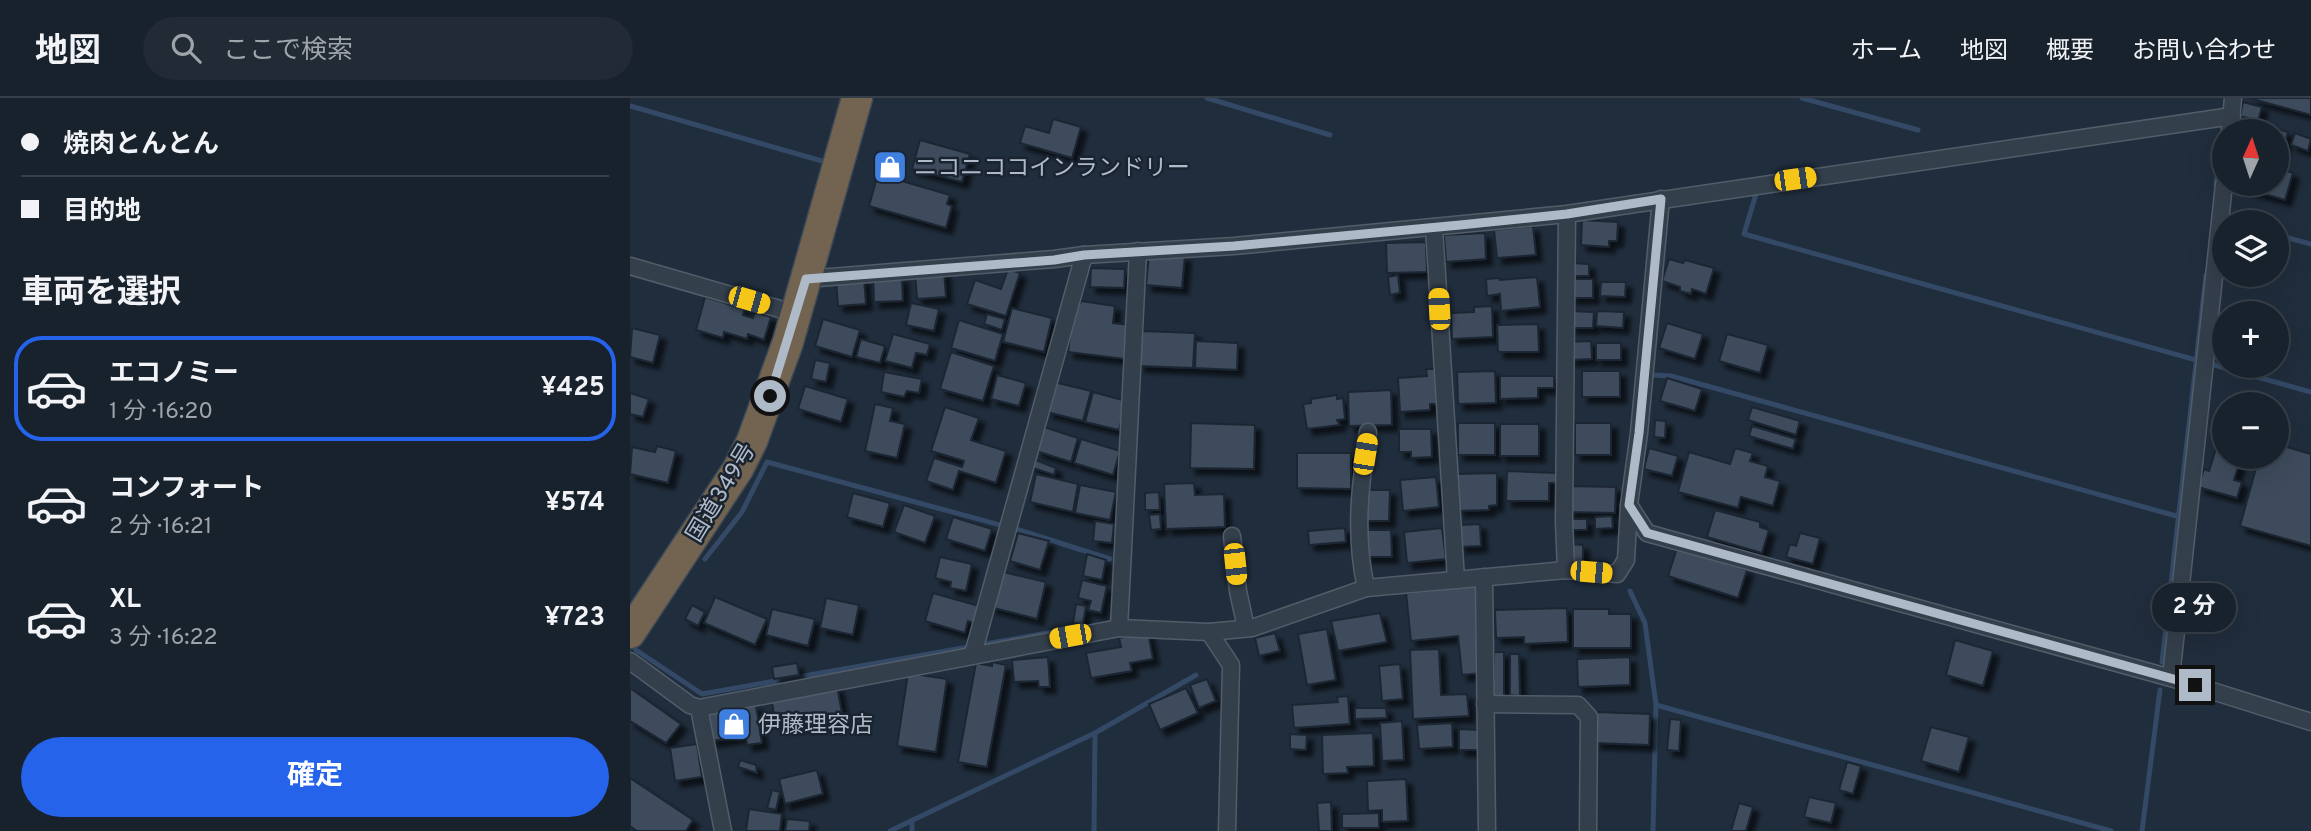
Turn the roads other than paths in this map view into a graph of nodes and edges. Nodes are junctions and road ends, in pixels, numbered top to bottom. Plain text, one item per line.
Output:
1 (857, 98) edge
2 (2233, 98) edge
3 (2231, 119) edge
4 (2212, 126) edge
5 (2223, 196) edge
6 (1661, 199) junction
7 (1567, 214) junction
8 (1434, 227) junction
9 (1138, 251) junction
10 (1084, 255) junction
11 (630, 266) edge
12 (806, 279) junction
13 (797, 314) junction
14 (1368, 432) dead end
15 (1629, 505) junction
16 (1232, 536) dead end
17 (1566, 570) junction
18 (1484, 577) junction
19 (1456, 580) junction
20 (1366, 588) junction
21 (639, 602) edge
22 (1119, 628) junction
23 (1246, 628) junction
24 (1209, 632) junction
25 (630, 633) edge
26 (973, 654) junction
27 (630, 661) edge
28 (2171, 678) junction
29 (1485, 704) junction
30 (699, 708) junction
31 (2311, 722) edge
32 (723, 831) edge
33 (1227, 831) edge
34 (1487, 831) edge
35 (1588, 831) edge

1 - 12 highway, 国道349号
2 - 3 street
4 - 6 street
5 - 28 street
6 - 7 street
6 - 15 street
7 - 8 street
7 - 17 street
8 - 9 street
8 - 19 street
9 - 10 street
9 - 22 street
10 - 12 street
10 - 26 street
11 - 13 street
12 - 13 highway, 国道349号
13 - 21 highway, 国道349号
14 - 20 street
15 - 17 street
15 - 28 street
16 - 23 street
17 - 18 street
18 - 19 street
18 - 29 street
19 - 20 street
20 - 23 street
21 - 25 highway, 国道349号
22 - 24 street
22 - 26 street
23 - 24 street
24 - 33 street
26 - 30 street
27 - 30 street
28 - 31 street
29 - 34 street
29 - 35 street
30 - 32 street

